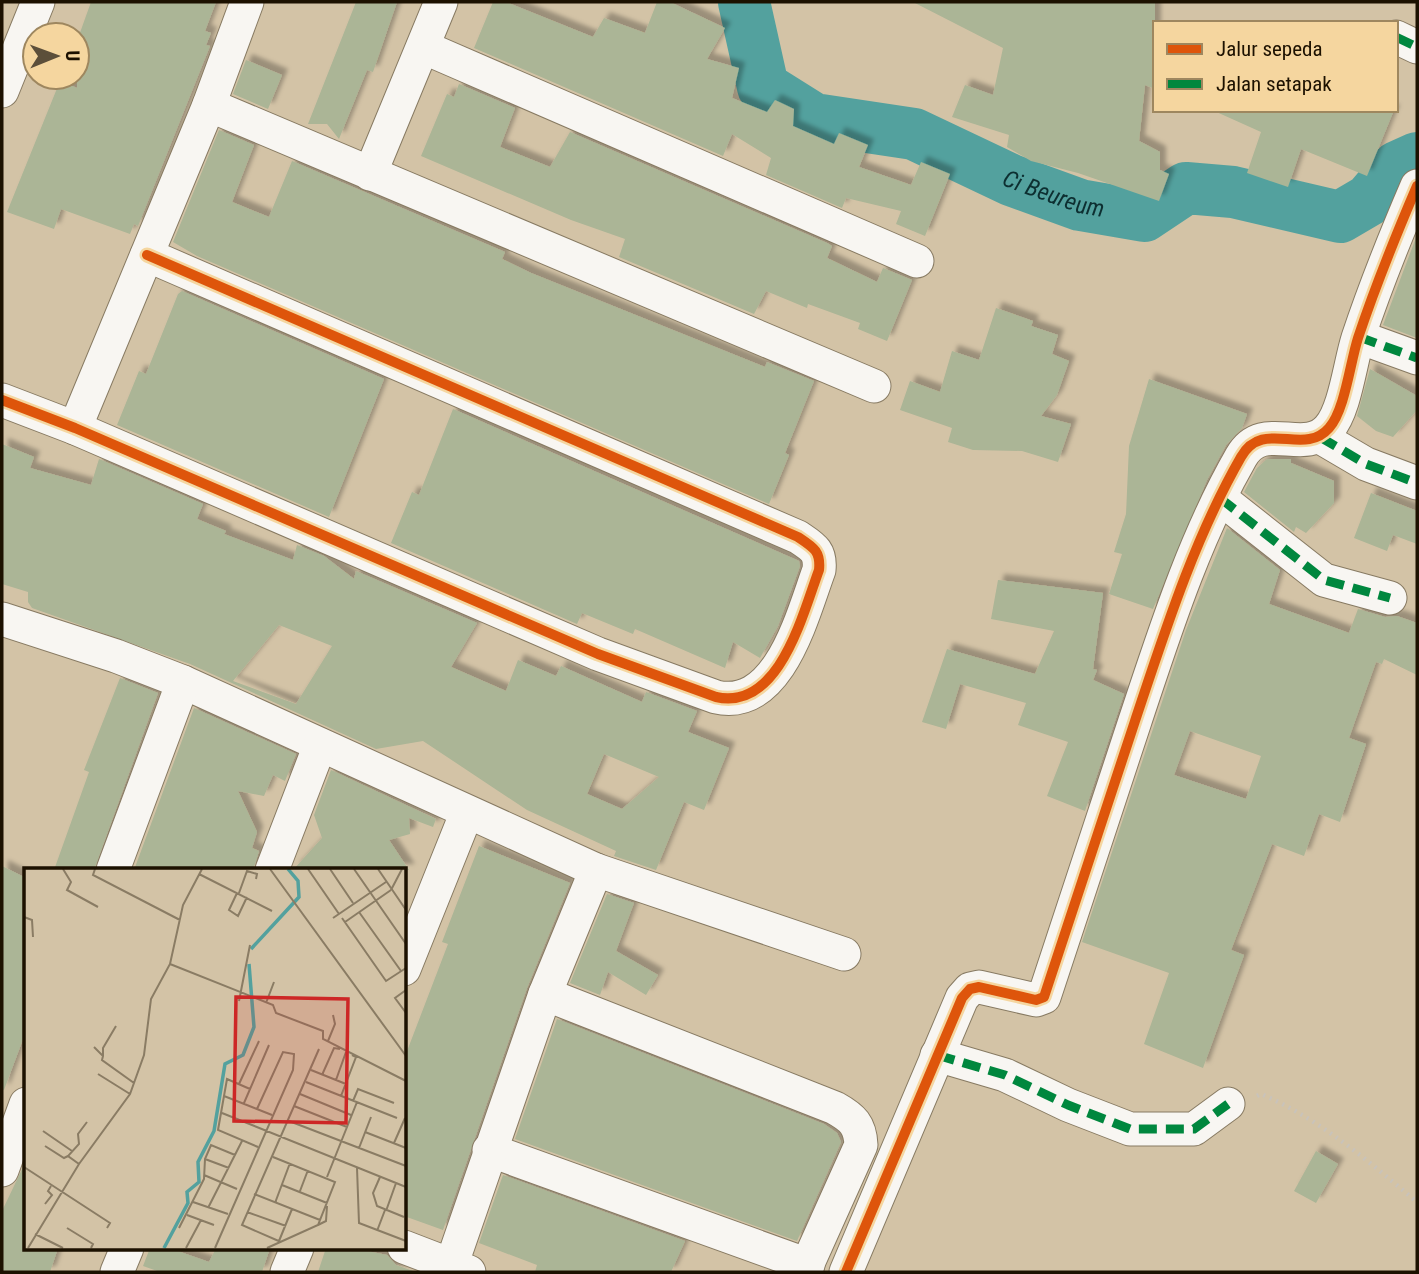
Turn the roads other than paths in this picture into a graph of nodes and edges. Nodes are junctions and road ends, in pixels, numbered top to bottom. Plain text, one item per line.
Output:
1 (38, 2) edge
2 (247, 2) edge
3 (441, 2) edge
4 (1398, 38) edge
5 (423, 47) junction
6 (1417, 47) edge
7 (2, 91) edge
8 (209, 105) junction
9 (370, 174) junction
10 (1415, 192) edge
11 (147, 255) junction
12 (917, 261) dead end
13 (1359, 337) junction
14 (1417, 358) edge
15 (874, 386) dead end
16 (2, 400) edge
17 (75, 428) junction
18 (1320, 437) junction
19 (1417, 483) edge
20 (1220, 498) junction
21 (1390, 598) dead end
22 (5, 630) edge
23 (183, 682) junction
24 (320, 745) junction
25 (467, 812) junction
26 (115, 868) edge
27 (273, 868) edge
28 (596, 870) junction
29 (845, 954) dead end
30 (406, 965) edge
31 (545, 994) junction
32 (937, 1055) junction
33 (1228, 1104) road end
34 (24, 1110) edge
35 (489, 1150) junction
36 (2, 1170) edge
37 (406, 1248) edge
38 (126, 1250) edge
39 (296, 1250) edge
40 (460, 1269) edge
41 (806, 1269) edge
42 (117, 1272) edge
43 (287, 1272) edge
44 (846, 1272) edge

1 - 7 street
2 - 8 street
3 - 5 street
4 - 6 street
5 - 9 street
5 - 12 street
8 - 9 street
8 - 11 street
9 - 15 street
10 - 13 street
11 - 17 street
11 - 17 street
13 - 14 street
13 - 18 street
16 - 17 street
18 - 19 street
18 - 20 street
20 - 21 street
20 - 32 street
22 - 23 street
23 - 24 street
23 - 26 street
24 - 25 street
24 - 27 street
25 - 28 street
25 - 30 street
28 - 29 street
28 - 31 street
31 - 35 street
31 - 41 street
32 - 33 street
32 - 44 street
34 - 36 street
35 - 40 street
35 - 41 street
37 - 40 street
38 - 42 street
39 - 43 street

